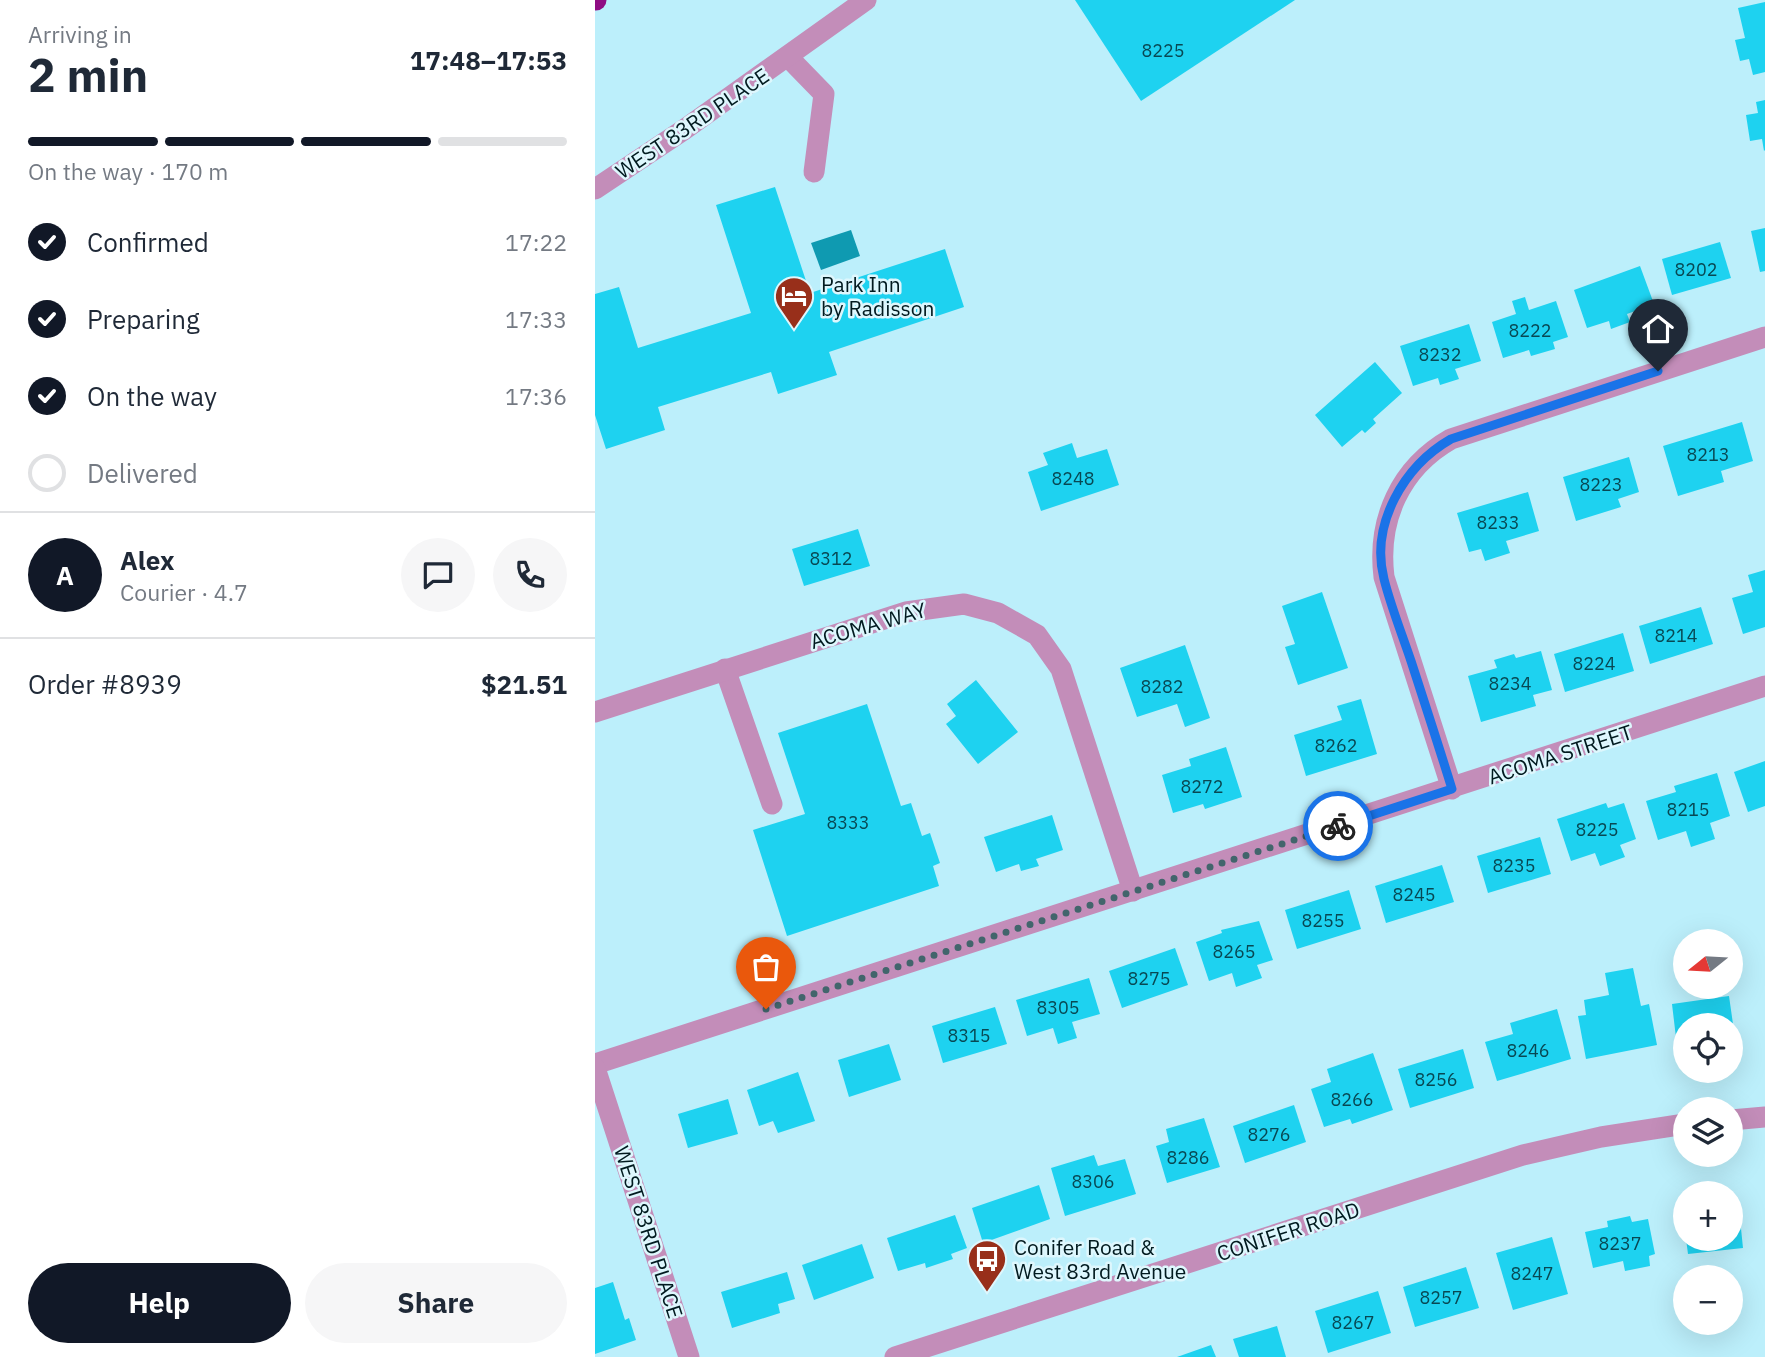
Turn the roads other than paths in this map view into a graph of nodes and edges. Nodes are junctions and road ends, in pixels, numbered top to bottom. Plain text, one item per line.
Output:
1 (866, 0) edge
2 (788, 57) junction
3 (814, 172) dead end
4 (595, 189) edge
5 (1765, 337) edge
6 (725, 669) junction
7 (1765, 686) edge
8 (595, 712) edge
9 (1452, 789) junction
10 (772, 804) dead end
11 (1133, 891) junction
12 (595, 1066) edge
13 (1765, 1117) edge
14 (1743, 1119) edge
15 (1673, 1126) edge
16 (689, 1357) edge
17 (895, 1357) edge

1 - 2 street, WEST 83RD PLACE
2 - 3 street
2 - 4 street, WEST 83RD PLACE
5 - 9 street
6 - 8 street, ACOMA WAY
6 - 10 street
6 - 11 street, ACOMA WAY
7 - 9 street, ACOMA STREET
9 - 11 street, ACOMA STREET
11 - 12 street, ACOMA STREET
12 - 16 street, WEST 83RD PLACE
13 - 14 street
15 - 17 street, CONIFER ROAD

